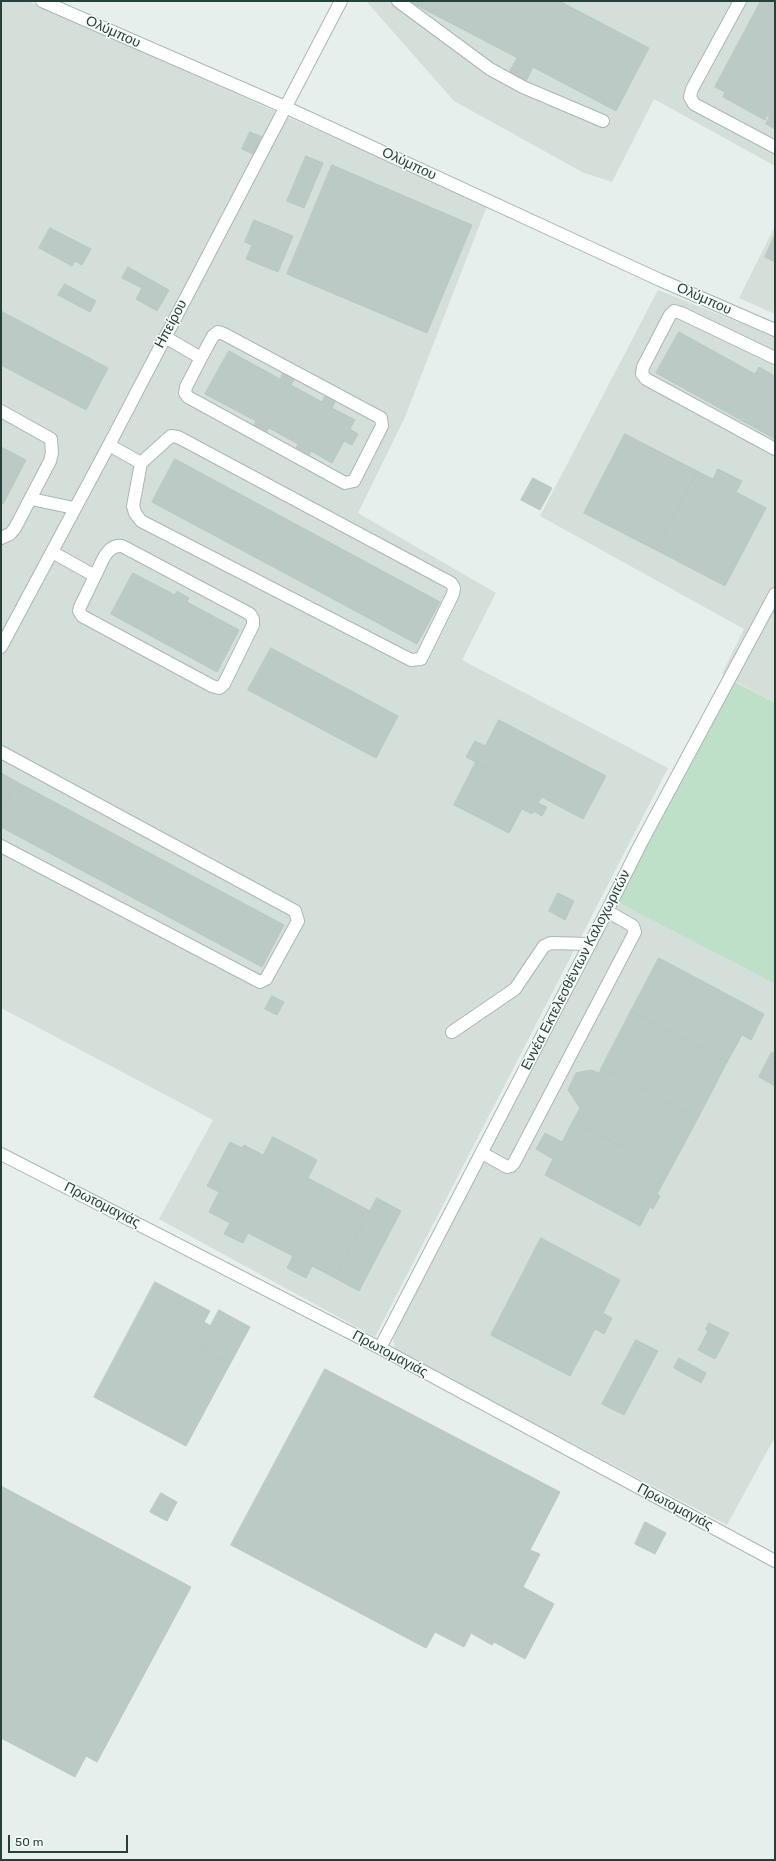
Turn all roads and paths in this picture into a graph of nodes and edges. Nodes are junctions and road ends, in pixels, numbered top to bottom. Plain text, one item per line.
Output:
1 (42, 1) edge
2 (341, 1) edge
3 (398, 1) edge
4 (740, 1) edge
5 (285, 107) junction
6 (603, 122) dead end
7 (775, 147) edge
8 (775, 330) edge
9 (165, 337) junction
10 (201, 358) junction
11 (775, 358) edge
12 (1, 411) edge
13 (109, 445) junction
14 (775, 450) edge
15 (141, 463) junction
16 (31, 499) junction
17 (74, 508) junction
18 (1, 538) edge
19 (52, 552) junction
20 (95, 576) junction
21 (775, 594) edge
22 (1, 647) edge
23 (1, 752) edge
24 (1, 846) edge
25 (607, 911) junction
26 (590, 944) junction
27 (452, 1032) dead end
28 (482, 1153) junction
29 (1, 1154) edge
30 (380, 1348) junction
31 (775, 1561) edge

1 - 5 street, Ολύμπου
2 - 5 street, Ηπείρου
3 - 6 street
4 - 7 street
5 - 8 street, Ολύμπου
5 - 9 street, Ηπείρου
9 - 10 street
9 - 13 street, Ηπείρου
10 - 10 street
11 - 14 street
12 - 16 street
13 - 15 street
13 - 17 street, Ηπείρου
15 - 15 street
16 - 17 street
16 - 18 street
17 - 19 street, Ηπείρου
19 - 20 street
19 - 22 street, Ηπείρου
20 - 20 street
21 - 25 street, Εννέα Εκτελεσθέντων Καλοχωριτών
23 - 24 street
25 - 26 street, Εννέα Εκτελεσθέντων Καλοχωριτών
25 - 28 street
26 - 27 street
26 - 28 street, Εννέα Εκτελεσθέντων Καλοχωριτών
28 - 30 street, Εννέα Εκτελεσθέντων Καλοχωριτών
29 - 30 street, Πρωτομαγιάς
30 - 31 street, Πρωτομαγιάς

